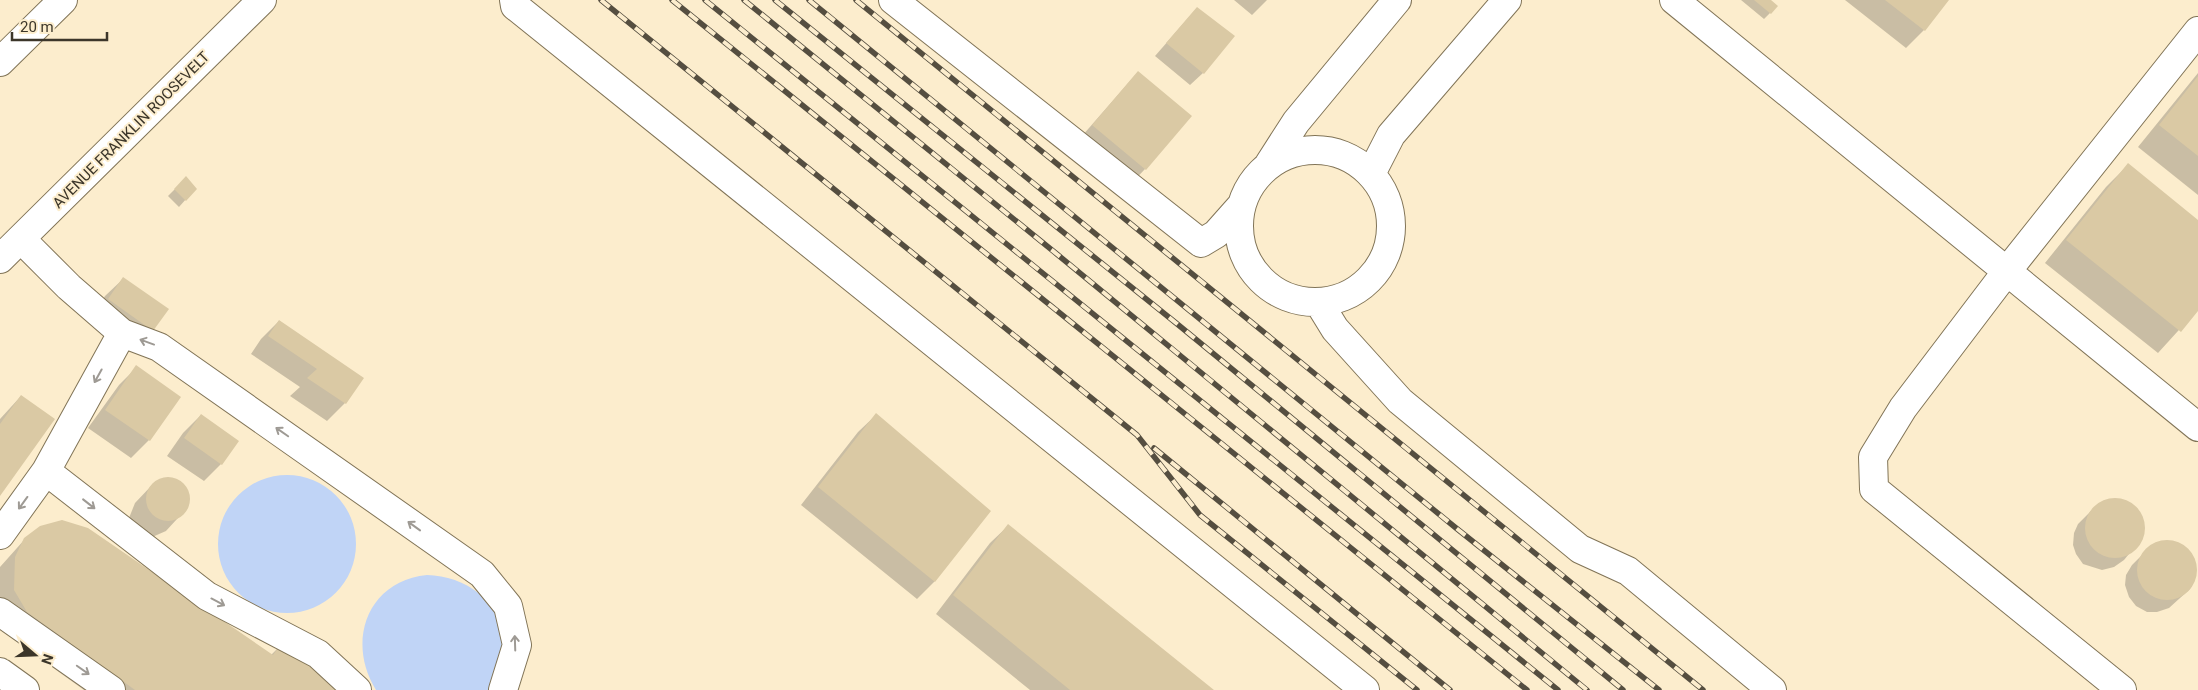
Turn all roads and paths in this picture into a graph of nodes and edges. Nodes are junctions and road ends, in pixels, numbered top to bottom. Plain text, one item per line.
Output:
1 (62, 0) edge
2 (262, 0) edge
3 (514, 0) edge
4 (893, 0) edge
5 (1397, 0) edge
6 (1507, 0) edge
7 (1674, 0) edge
8 (2198, 31) edge
9 (0, 62) edge
10 (1270, 164) junction
11 (1372, 174) junction
12 (1240, 207) junction
13 (21, 239) junction
14 (0, 259) edge
15 (2007, 271) junction
16 (1319, 303) junction
17 (122, 333) junction
18 (2198, 427) edge
19 (46, 471) junction
20 (0, 535) edge
21 (0, 612) edge
22 (0, 672) edge
23 (25, 690) edge
24 (111, 690) edge
25 (357, 690) edge
26 (503, 690) edge
27 (1365, 690) edge
28 (1772, 690) edge
29 (2122, 690) edge

1 - 9 main road
2 - 13 main road, AVENUE FRANKLIN ROOSEVELT
3 - 27 main road
4 - 12 main road
5 - 10 main road
6 - 11 main road
7 - 15 main road
8 - 15 main road
10 - 11 main road
10 - 12 main road
11 - 16 main road
12 - 16 main road
13 - 14 main road, AVENUE FRANKLIN ROOSEVELT
13 - 17 main road
15 - 18 main road
15 - 29 main road
16 - 28 main road
17 -> 19 main road
26 -> 17 main road
19 -> 20 main road
19 -> 25 main road
21 -> 24 main road
22 - 23 main road

